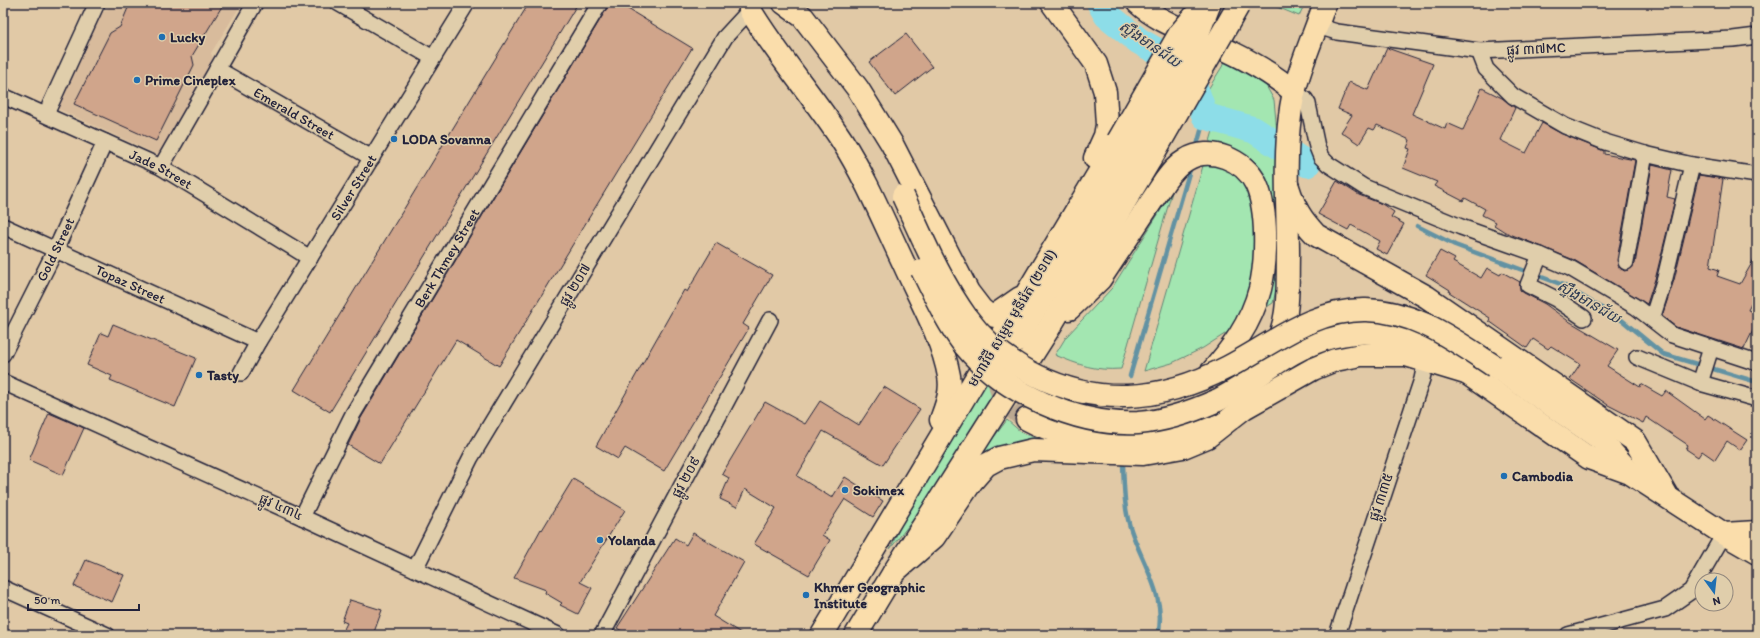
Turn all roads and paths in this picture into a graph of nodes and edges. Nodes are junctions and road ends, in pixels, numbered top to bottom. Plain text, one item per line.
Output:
1 (97, 3) edge
2 (256, 3) edge
3 (338, 3) edge
4 (467, 3) edge
5 (600, 3) edge
6 (776, 3) edge
7 (784, 3) edge
8 (1052, 3) edge
9 (1138, 3) edge
10 (1205, 3) edge
11 (1210, 3) edge
12 (1325, 3) edge
13 (1239, 5) edge
14 (746, 7) edge
15 (1317, 26) junction
16 (1757, 36) edge
17 (1479, 51) junction
18 (433, 58) junction
19 (217, 69) junction
20 (1294, 92) junction
21 (3, 96) edge
22 (46, 114) junction
23 (105, 142) junction
24 (1134, 149) junction
25 (1646, 154) junction
26 (372, 158) junction
27 (1692, 165) junction
28 (161, 167) junction
29 (1757, 175) edge
30 (1288, 179) junction
31 (896, 199) junction
32 (1074, 215) junction
33 (3, 226) edge
34 (56, 249) junction
35 (310, 258) junction
36 (1538, 259) junction
37 (1626, 262) dead end
38 (1025, 294) junction
39 (1584, 318) dead end
40 (1652, 319) junction
41 (770, 320) dead end
42 (1049, 328) junction
43 (1016, 341) dead end
44 (258, 342) junction
45 (1709, 353) junction
46 (3, 354) edge
47 (1637, 357) dead end
48 (1426, 360) junction
49 (1757, 363) edge
50 (241, 373) dead end
51 (1469, 374) junction
52 (1208, 376) junction
53 (1701, 379) junction
54 (3, 382) edge
55 (1757, 399) edge
56 (1232, 400) junction
57 (1027, 419) tunnel mouth
58 (934, 446) junction
59 (1630, 473) junction
60 (1669, 498) junction
61 (302, 517) junction
62 (1757, 532) edge
63 (1724, 534) junction
64 (1757, 552) edge
65 (414, 569) junction
66 (894, 572) junction
67 (3, 588) edge
68 (106, 635) edge
69 (558, 635) edge
70 (602, 635) edge
71 (822, 635) edge
72 (856, 635) edge
73 (1337, 635) edge
74 (1568, 635) edge

1 - 22 street
2 - 19 street
3 - 18 street
4 - 18 street, Silver Street
5 - 61 street, Berk Thmey Street
6 - 31 main road
7 - 38 main road
8 - 32 main road
9 - 20 main road
10 - 24 main road, មហាវិថី សម្តេច មុនីរ៉េត (២១៧), bridge
11 - 24 main road, bridge
12 - 15 main road
13 - 24 main road, មហាវិថី សម្តេច មុនីរ៉េត (២១៧), bridge
14 - 31 main road
14 - 58 main road
14 - 65 street, ផ្លូវ ២០៧
15 - 17 street, ផ្លូវ ៣៧MC
15 - 20 main road
16 - 17 street, ផ្លូវ ៣៧MC
17 - 25 street
18 - 26 street, Silver Street
19 - 26 street, Emerald Street
19 - 28 street
20 - 30 main road
20 - 36 street
21 - 22 street, Jade Street
22 - 23 street, Jade Street
23 - 28 street, Jade Street
23 - 34 street, Gold Street
24 - 32 main road, មហាវិថី សម្តេច មុនីរ៉េត (២១៧)
24 - 42 main road, មហាវិថី សម្តេច មុនីរ៉េត (២១៧)
24 - 43 main road
25 - 27 street
25 - 37 street
26 - 35 street, Silver Street
27 - 29 street
27 - 40 street
28 - 35 street, Jade Street
30 - 56 main road
30 - 60 main road
31 - 52 main road, bridge
31 - 56 main road, bridge
32 - 38 main road, មហាវិថី សម្តេច មុនីរ៉េត (២១៧)
33 - 34 street, Topaz Street
34 - 44 street, Topaz Street
34 - 46 street, Gold Street
35 - 44 street, Silver Street
36 - 39 street
36 - 40 street
38 - 58 main road, មហាវិថី សម្តេច មុនីរ៉េត (២១៧)
40 - 45 street
41 - 70 street, ផ្លូវ ២០៩
42 - 52 main road
42 - 66 main road, មហាវិថី សម្តេច មុនីរ៉េត (២១៧)
44 - 50 street, Silver Street
45 - 49 street
45 - 53 street
47 - 53 street
48 - 51 main road
48 - 56 main road
48 - 73 street, ផ្លូវ ៣៣៥
51 - 56 main road
51 - 59 main road
52 - 59 main road, bridge
53 - 55 street
54 - 61 street, ផ្លូវ ៤៣៤
56 - 57 main road
56 - 66 main road
58 - 71 main road, មហាវិថី សម្តេច មុនីរ៉េត (២១៧)
59 - 60 main road
60 - 63 main road
61 - 65 street, ផ្លូវ ៤៣៤
62 - 63 main road
63 - 64 main road
63 - 74 street
65 - 69 street, ផ្លូវ ៤៣៤
66 - 72 main road, មហាវិថី សម្តេច មុនីរ៉េត (២១៧)
67 - 68 street

